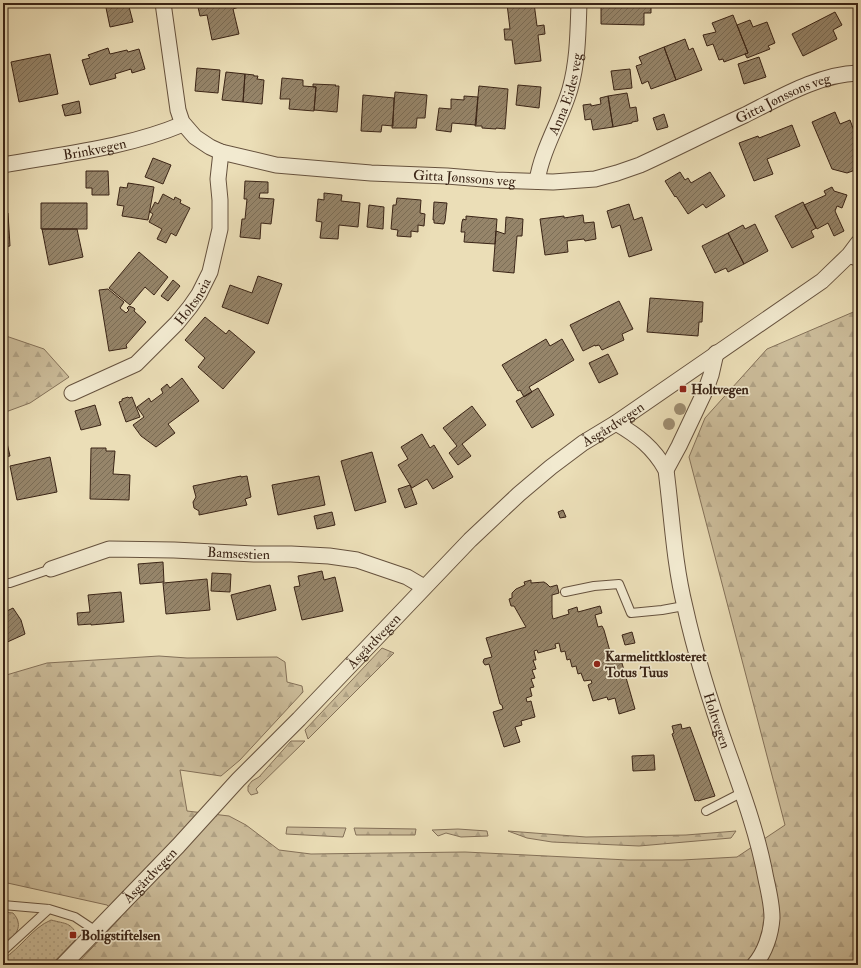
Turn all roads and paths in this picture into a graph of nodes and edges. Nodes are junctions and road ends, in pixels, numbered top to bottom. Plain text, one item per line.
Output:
1 (163, 3) edge
2 (579, 3) edge
3 (858, 73) edge
4 (183, 124) junction
5 (221, 152) junction
6 (3, 165) edge
7 (536, 181) junction
8 (858, 243) edge
9 (852, 260) edge
10 (716, 353) junction
11 (72, 393) dead end
12 (616, 423) junction
13 (666, 470) junction
14 (51, 569) joint
15 (3, 584) edge
16 (424, 587) junction
17 (565, 592) dead end
18 (684, 606) junction
19 (743, 792) junction
20 (706, 811) dead end
21 (3, 905) edge
22 (50, 909) junction
23 (96, 931) junction
24 (3, 951) edge
25 (63, 965) edge
26 (754, 965) edge

1 - 4 street, Gitta Jønssons veg
2 - 7 street, Anna Eides veg
3 - 7 street, Gitta Jønssons veg
4 - 5 street, Gitta Jønssons veg
4 - 6 street, Brinkvegen
5 - 7 street, Gitta Jønssons veg
5 - 11 street, Holtsneia
8 - 9 street
9 - 10 street
10 - 12 street, Åsgårdvegen
10 - 13 street
12 - 13 street, Holtvegen
12 - 16 street, Åsgårdvegen
13 - 18 street, Holtvegen
14 - 15 lane
14 - 16 street, Bamsestien
16 - 23 street, Åsgårdvegen
17 - 18 lane
18 - 19 street, Holtvegen
19 - 20 lane
19 - 26 street, Holtvegen
21 - 22 lane
22 - 23 lane
22 - 24 lane
23 - 25 street, Åsgårdvegen

